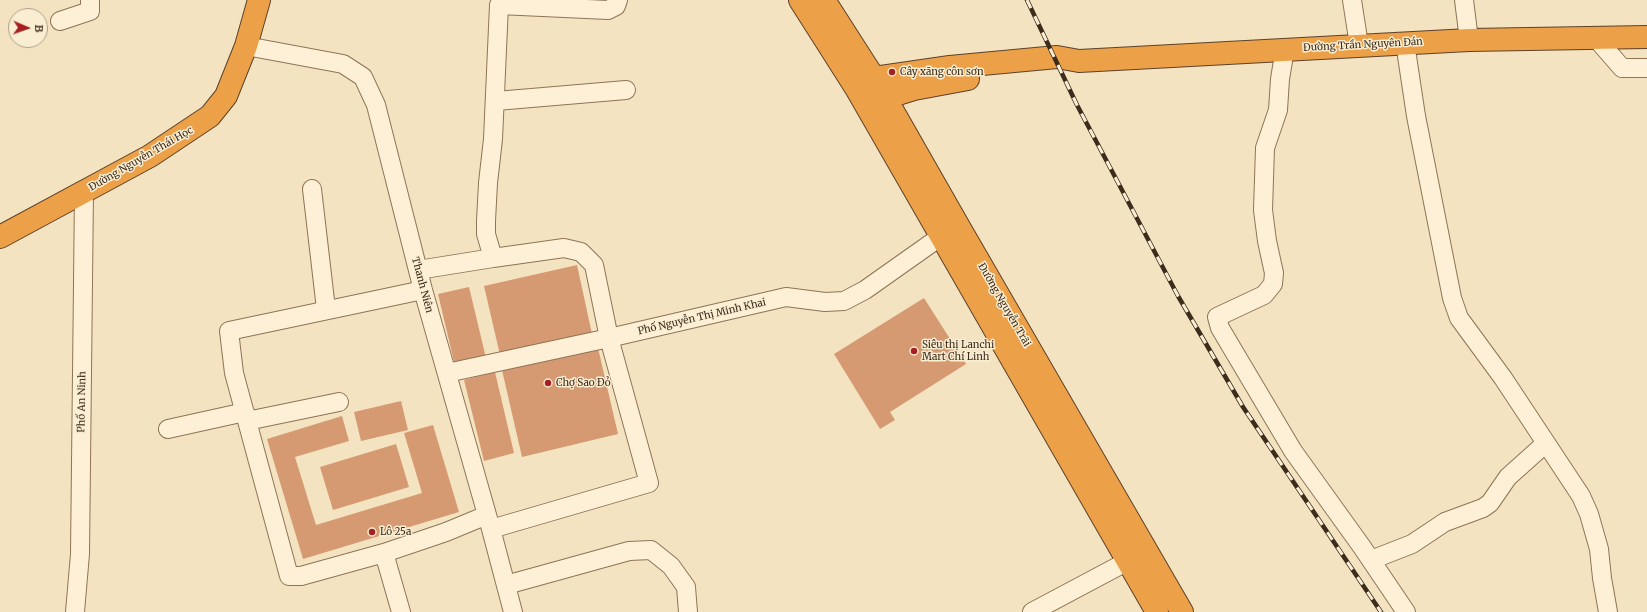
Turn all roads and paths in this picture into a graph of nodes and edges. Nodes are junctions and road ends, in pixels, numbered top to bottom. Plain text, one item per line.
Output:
1 (90, 0) edge
2 (259, 0) edge
3 (618, 0) edge
4 (800, 0) edge
5 (824, 0) edge
6 (1352, 0) edge
7 (1464, 0) edge
8 (60, 21) dead end
9 (1595, 37) junction
10 (1647, 37) edge
11 (1469, 40) junction
12 (1405, 43) junction
13 (246, 46) junction
14 (1359, 46) junction
15 (1285, 49) junction
16 (1647, 68) edge
17 (626, 90) dead end
18 (871, 93) junction
19 (496, 100) junction
20 (312, 189) dead end
21 (84, 192) junction
22 (949, 232) junction
23 (0, 237) edge
24 (493, 258) junction
25 (418, 270) junction
26 (423, 290) junction
27 (326, 310) junction
28 (609, 338) junction
29 (447, 374) junction
30 (338, 402) dead end
31 (246, 417) junction
32 (168, 429) dead end
33 (1546, 443) junction
34 (489, 522) junction
35 (384, 553) junction
36 (1371, 560) junction
37 (1128, 561) junction
38 (506, 585) junction
39 (75, 612) edge
40 (401, 612) edge
41 (513, 612) edge
42 (688, 612) edge
43 (1032, 612) edge
44 (1157, 612) edge
45 (1182, 612) edge
46 (1406, 612) edge
47 (1608, 612) edge

1 - 8 street
2 - 13 highway, Đường Nguyễn Thái Học
3 - 19 street
4 - 18 highway, Đường Nguyễn Trãi
5 - 18 highway, Đường Nguyễn Trãi
6 - 14 street
7 - 11 street
9 - 10 highway, Đường Trần Nguyên Đán
9 - 11 highway, Đường Trần Nguyên Đán
9 - 16 street
11 - 12 highway, Đường Trần Nguyên Đán
12 - 14 highway, Đường Trần Nguyên Đán
12 - 33 street
13 - 21 highway, Đường Nguyễn Thái Học
13 - 25 street, Thanh Niên
14 - 15 highway, Đường Trần Nguyên Đán
15 - 18 highway, Đường Trần Nguyên Đán
15 - 36 street
17 - 19 street
18 - 22 highway, Đường Nguyễn Trãi
19 - 24 street
20 - 27 street
21 - 23 highway, Đường Nguyễn Thái Học
21 - 39 street, Phố An Ninh
22 - 28 street, Phố Nguyễn Thị Minh Khai
22 - 37 highway, Đường Nguyễn Trãi
22 - 45 highway, Đường Nguyễn Trãi
24 - 25 street
24 - 28 street
25 - 26 street, Thanh Niên
26 - 27 street
26 - 29 street, Thanh Niên
27 - 31 street
28 - 29 street, Phố Nguyễn Thị Minh Khai
28 - 34 street
29 - 34 street, Thanh Niên
30 - 31 street
31 - 32 street
31 - 35 street
33 - 36 street
33 - 47 street
34 - 35 street
34 - 38 street, Thanh Niên
35 - 40 street
36 - 46 street
37 - 43 street
37 - 44 highway, Đường Nguyễn Trãi
38 - 41 street, Thanh Niên
38 - 42 street

